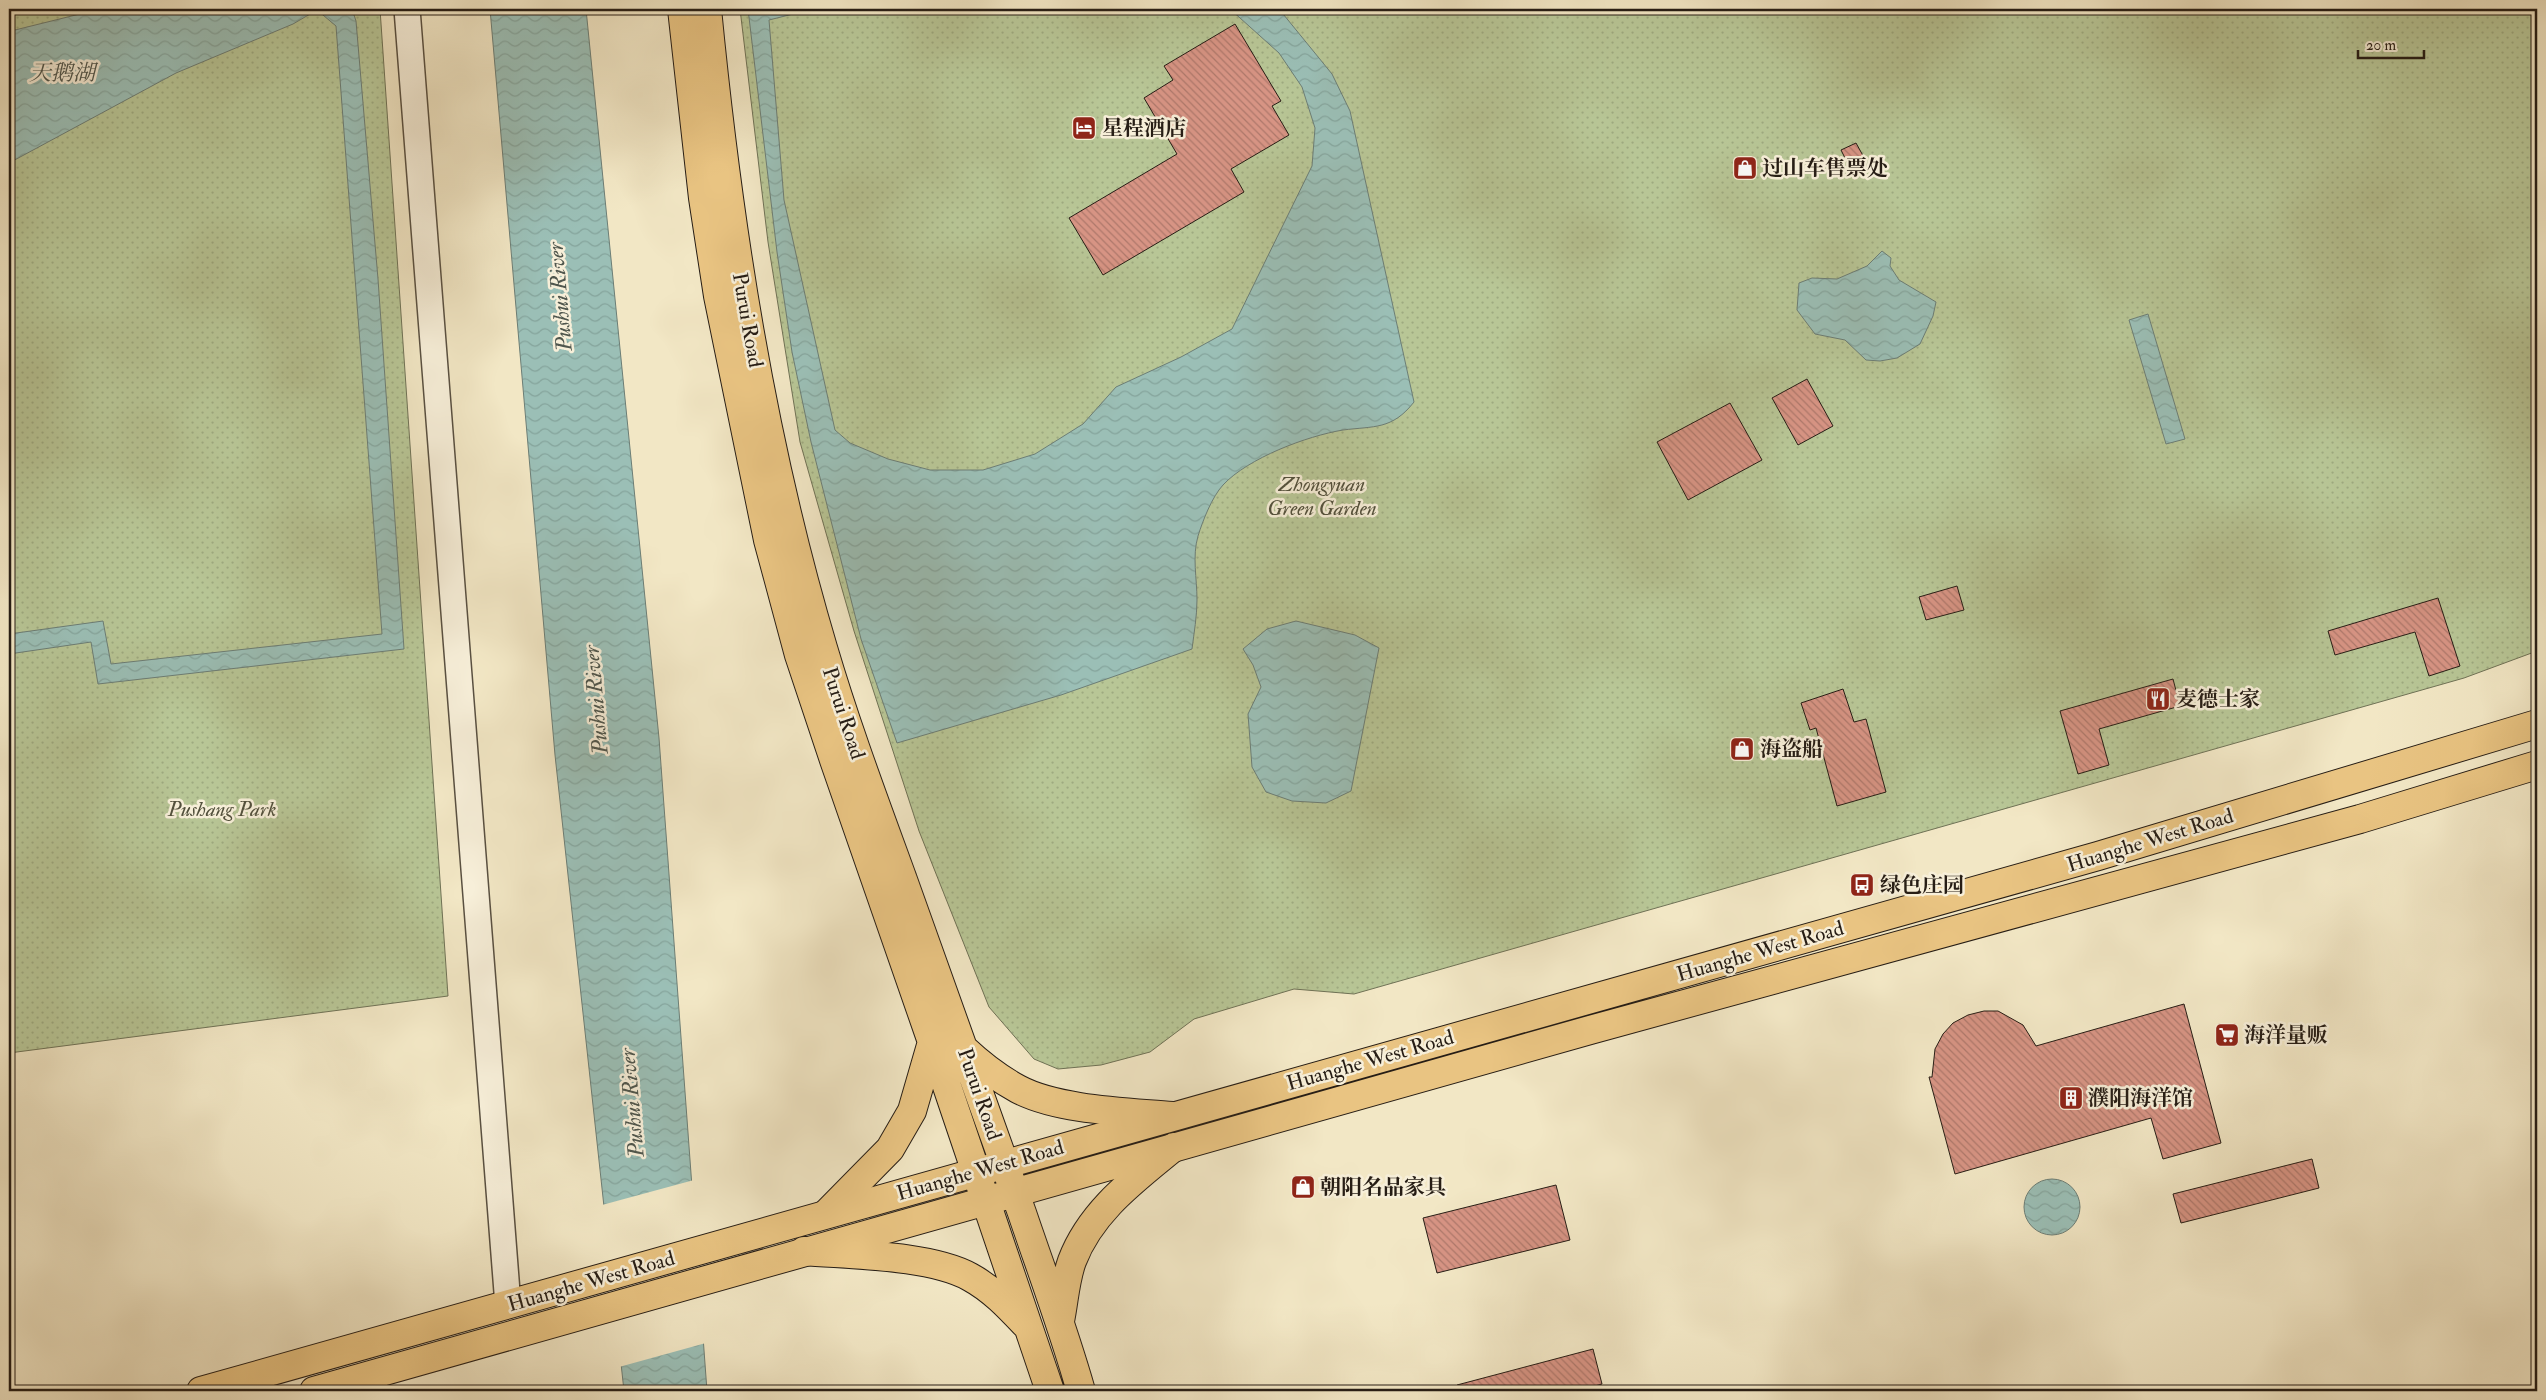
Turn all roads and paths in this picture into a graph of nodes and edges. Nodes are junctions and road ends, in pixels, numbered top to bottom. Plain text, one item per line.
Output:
1 (407, 9) edge
2 (682, 9) edge
3 (707, 9) edge
4 (2537, 724) edge
5 (2537, 765) edge
6 (932, 1042) junction
7 (964, 1050) junction
8 (1172, 1116) junction
9 (1174, 1147) junction
10 (1004, 1163) junction
11 (976, 1171) junction
12 (1014, 1192) junction
13 (986, 1200) junction
14 (826, 1214) junction
15 (804, 1251) junction
16 (508, 1305) junction
17 (1060, 1322) junction
18 (1030, 1330) junction
19 (201, 1391) edge
20 (314, 1391) edge
21 (1050, 1391) edge
22 (1081, 1391) edge

1 - 16 street
2 - 6 main road, Purui Road
3 - 7 main road, Purui Road
4 - 8 main road, Huanghe West Road
5 - 9 main road, Huanghe West Road
6 - 11 main road, Purui Road
6 - 14 main road
7 - 8 main road
7 - 10 main road, Purui Road
8 - 10 main road, Huanghe West Road
9 - 12 main road, Huanghe West Road
9 - 17 main road
10 - 11 main road, Huanghe West Road
10 - 12 main road, Purui Road
11 - 13 main road, Purui Road
11 - 14 main road, Huanghe West Road
12 - 13 main road, Huanghe West Road
12 - 17 main road, Purui Road
13 - 15 main road, Huanghe West Road
13 - 18 main road, Purui Road
14 - 16 main road, Huanghe West Road
15 - 18 main road
15 - 20 main road, Huanghe West Road
16 - 19 main road, Huanghe West Road
17 - 22 main road, Purui Road
18 - 21 main road, Purui Road

